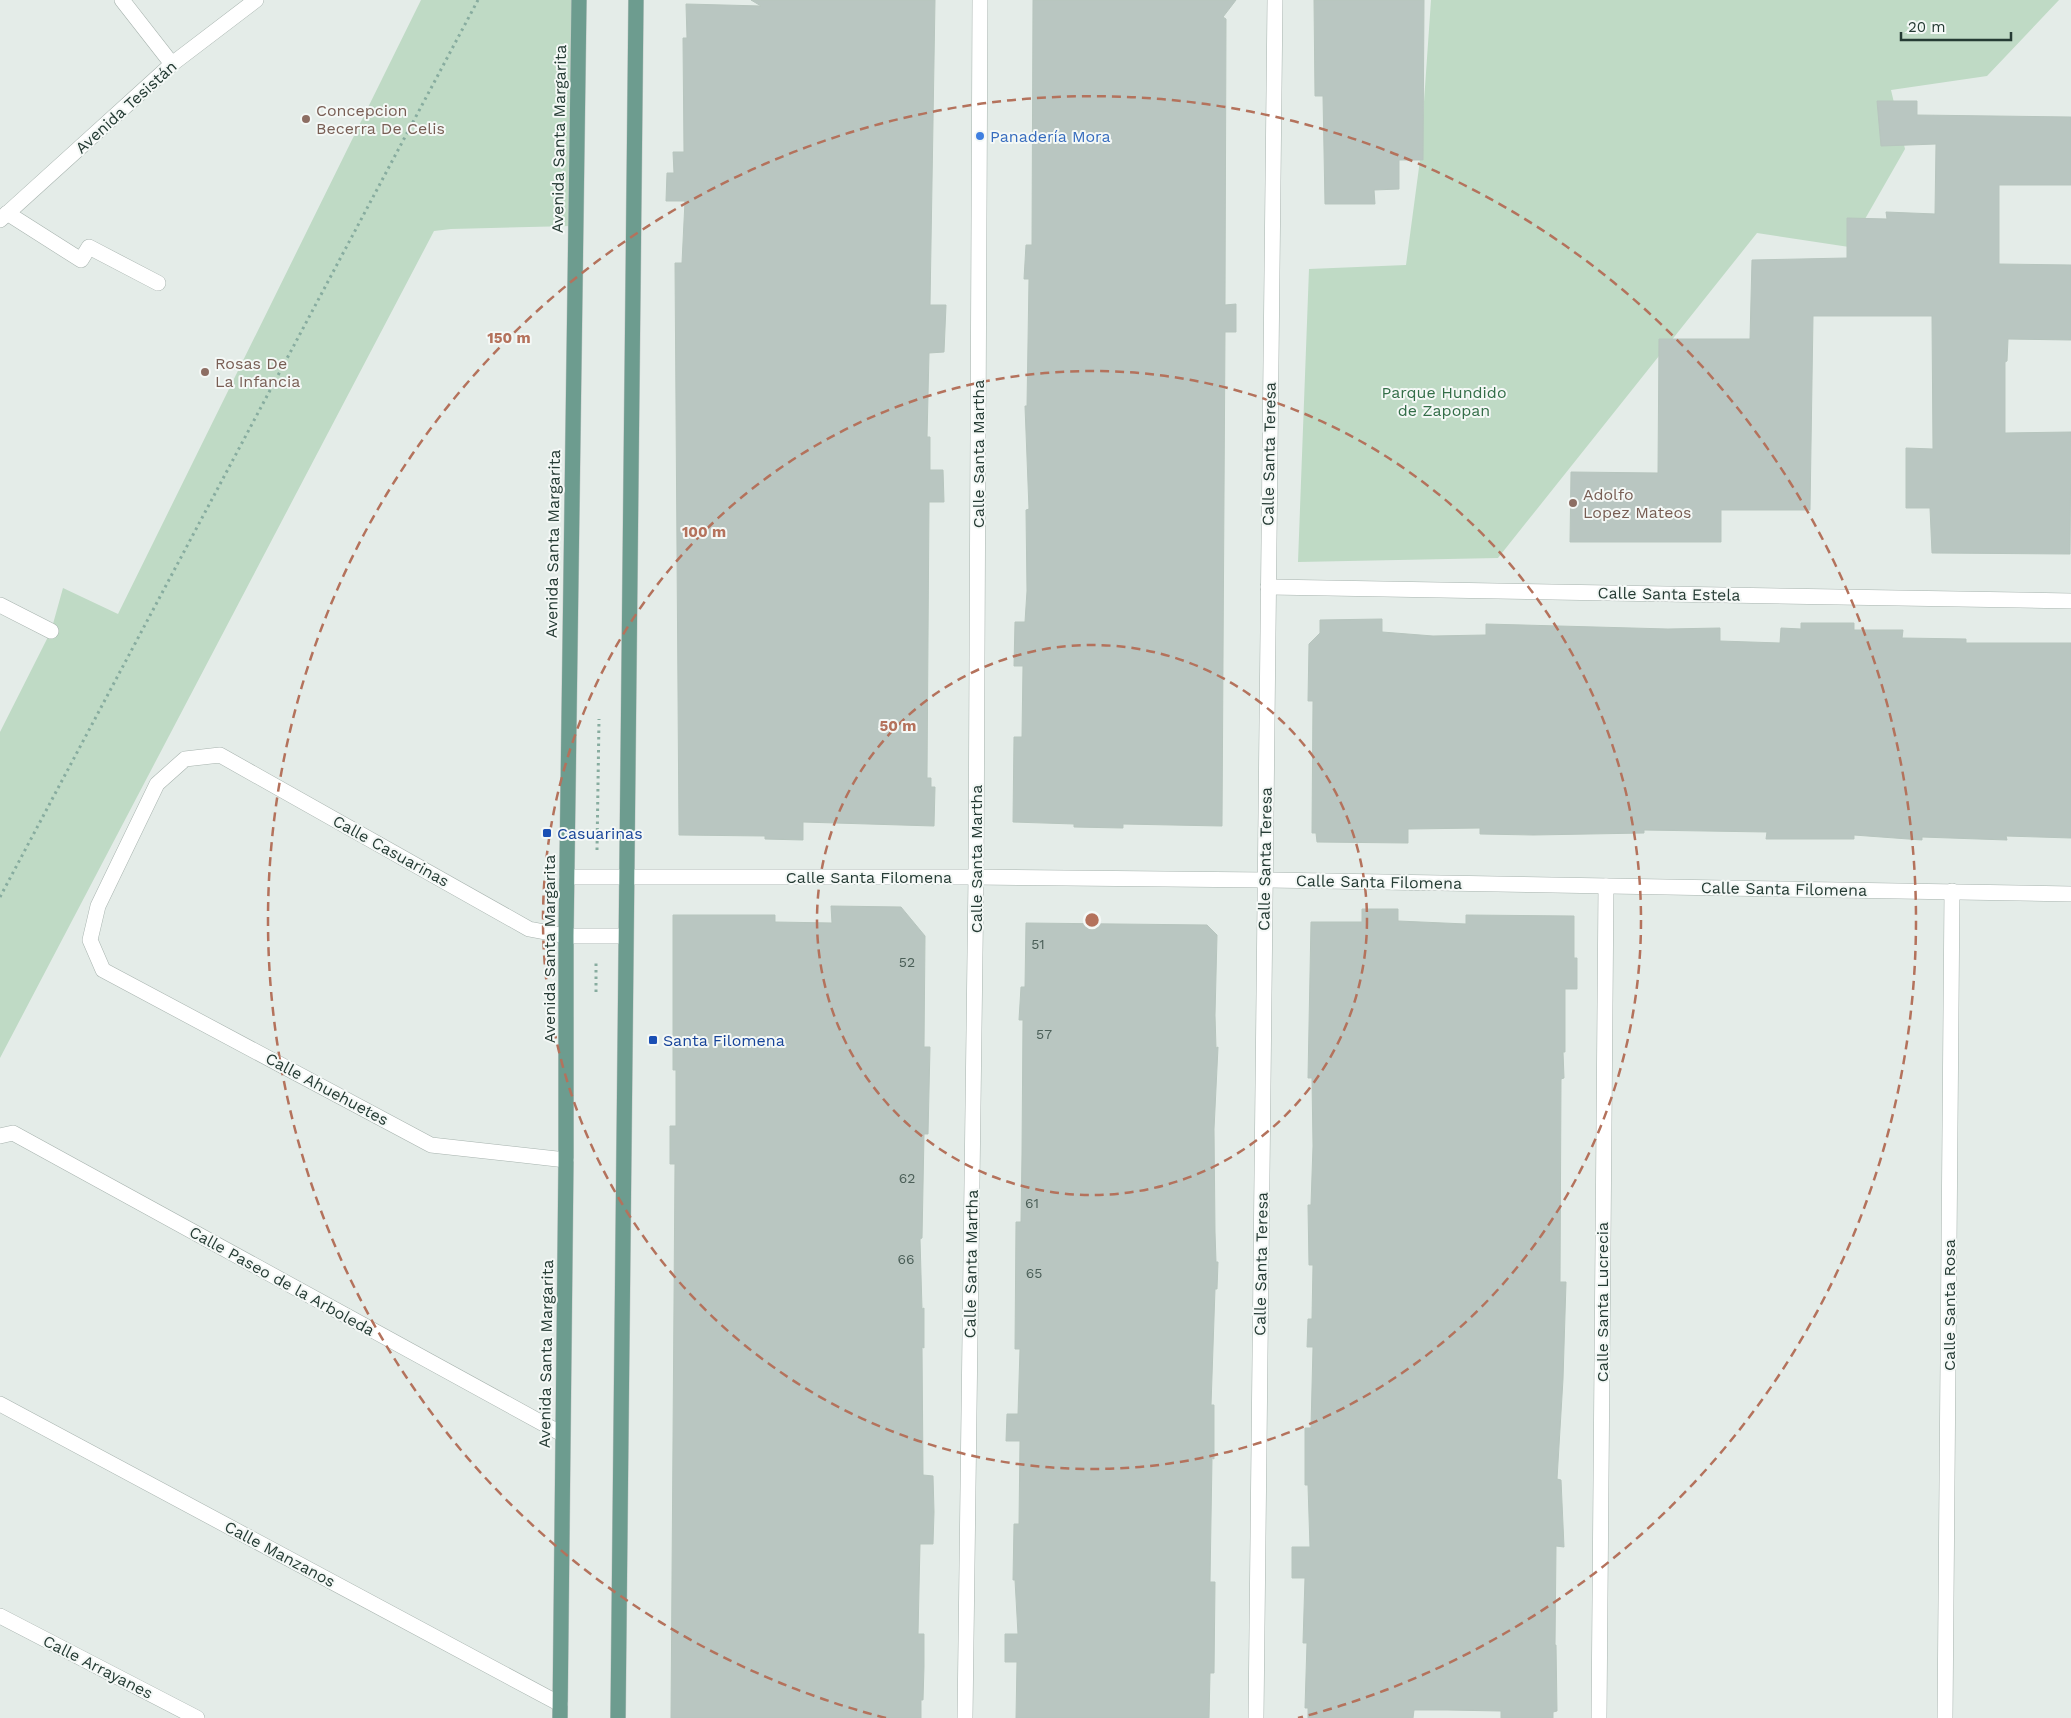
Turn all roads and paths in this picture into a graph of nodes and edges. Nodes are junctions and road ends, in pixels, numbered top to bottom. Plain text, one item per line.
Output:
1 (122, 0) edge
2 (256, 0) edge
3 (478, 0) edge
4 (579, 0) edge
5 (636, 0) edge
6 (980, 0) edge
7 (1275, 0) edge
8 (172, 64) junction
9 (4, 216) edge
10 (158, 283) dead end
11 (1268, 587) junction
12 (2071, 602) edge
13 (0, 605) edge
14 (51, 631) dead end
15 (567, 877) junction
16 (976, 877) junction
17 (626, 878) junction
18 (1264, 880) junction
19 (1606, 886) junction
20 (1952, 892) junction
21 (2071, 894) edge
22 (0, 897) edge
23 (566, 936) junction
24 (625, 936) junction
25 (103, 970) joint
26 (0, 1136) edge
27 (566, 1160) junction
28 (0, 1404) edge
29 (562, 1434) junction
30 (0, 1616) edge
31 (560, 1711) edge
32 (197, 1718) edge
33 (618, 1718) edge
34 (965, 1718) edge
35 (1256, 1718) edge
36 (1599, 1718) edge
37 (1945, 1718) edge

1 - 8 street
2 - 8 street, Avenida Tesistán
3 - 22 path
4 - 15 main road, Avenida Santa Margarita
5 - 17 main road
6 - 16 street, Calle Santa Martha
7 - 11 street, Calle Santa Teresa
8 - 9 street, Avenida Tesistán
9 - 10 street
11 - 12 street, Calle Santa Estela
11 - 18 street, Calle Santa Teresa
13 - 14 street
15 - 17 street, Calle Santa Filomena
15 - 23 main road, Avenida Santa Margarita
16 - 17 street, Calle Santa Filomena
16 - 18 street, Calle Santa Filomena
16 - 34 street, Calle Santa Martha
17 - 24 main road
18 - 19 street, Calle Santa Filomena
18 - 35 street, Calle Santa Teresa
19 - 20 street, Calle Santa Filomena
19 - 36 street, Calle Santa Lucrecia
20 - 21 street, Calle Santa Filomena
20 - 37 street, Calle Santa Rosa
23 - 24 street, Calle Casuarinas
23 - 25 street, Calle Casuarinas
23 - 27 main road, Avenida Santa Margarita
24 - 33 main road
25 - 27 street, Calle Ahuehuetes
26 - 29 street, Calle Paseo de la Arboleda
27 - 29 main road, Avenida Santa Margarita
28 - 31 street, Calle Manzanos
29 - 31 main road, Avenida Santa Margarita
30 - 32 street, Calle Arrayanes

